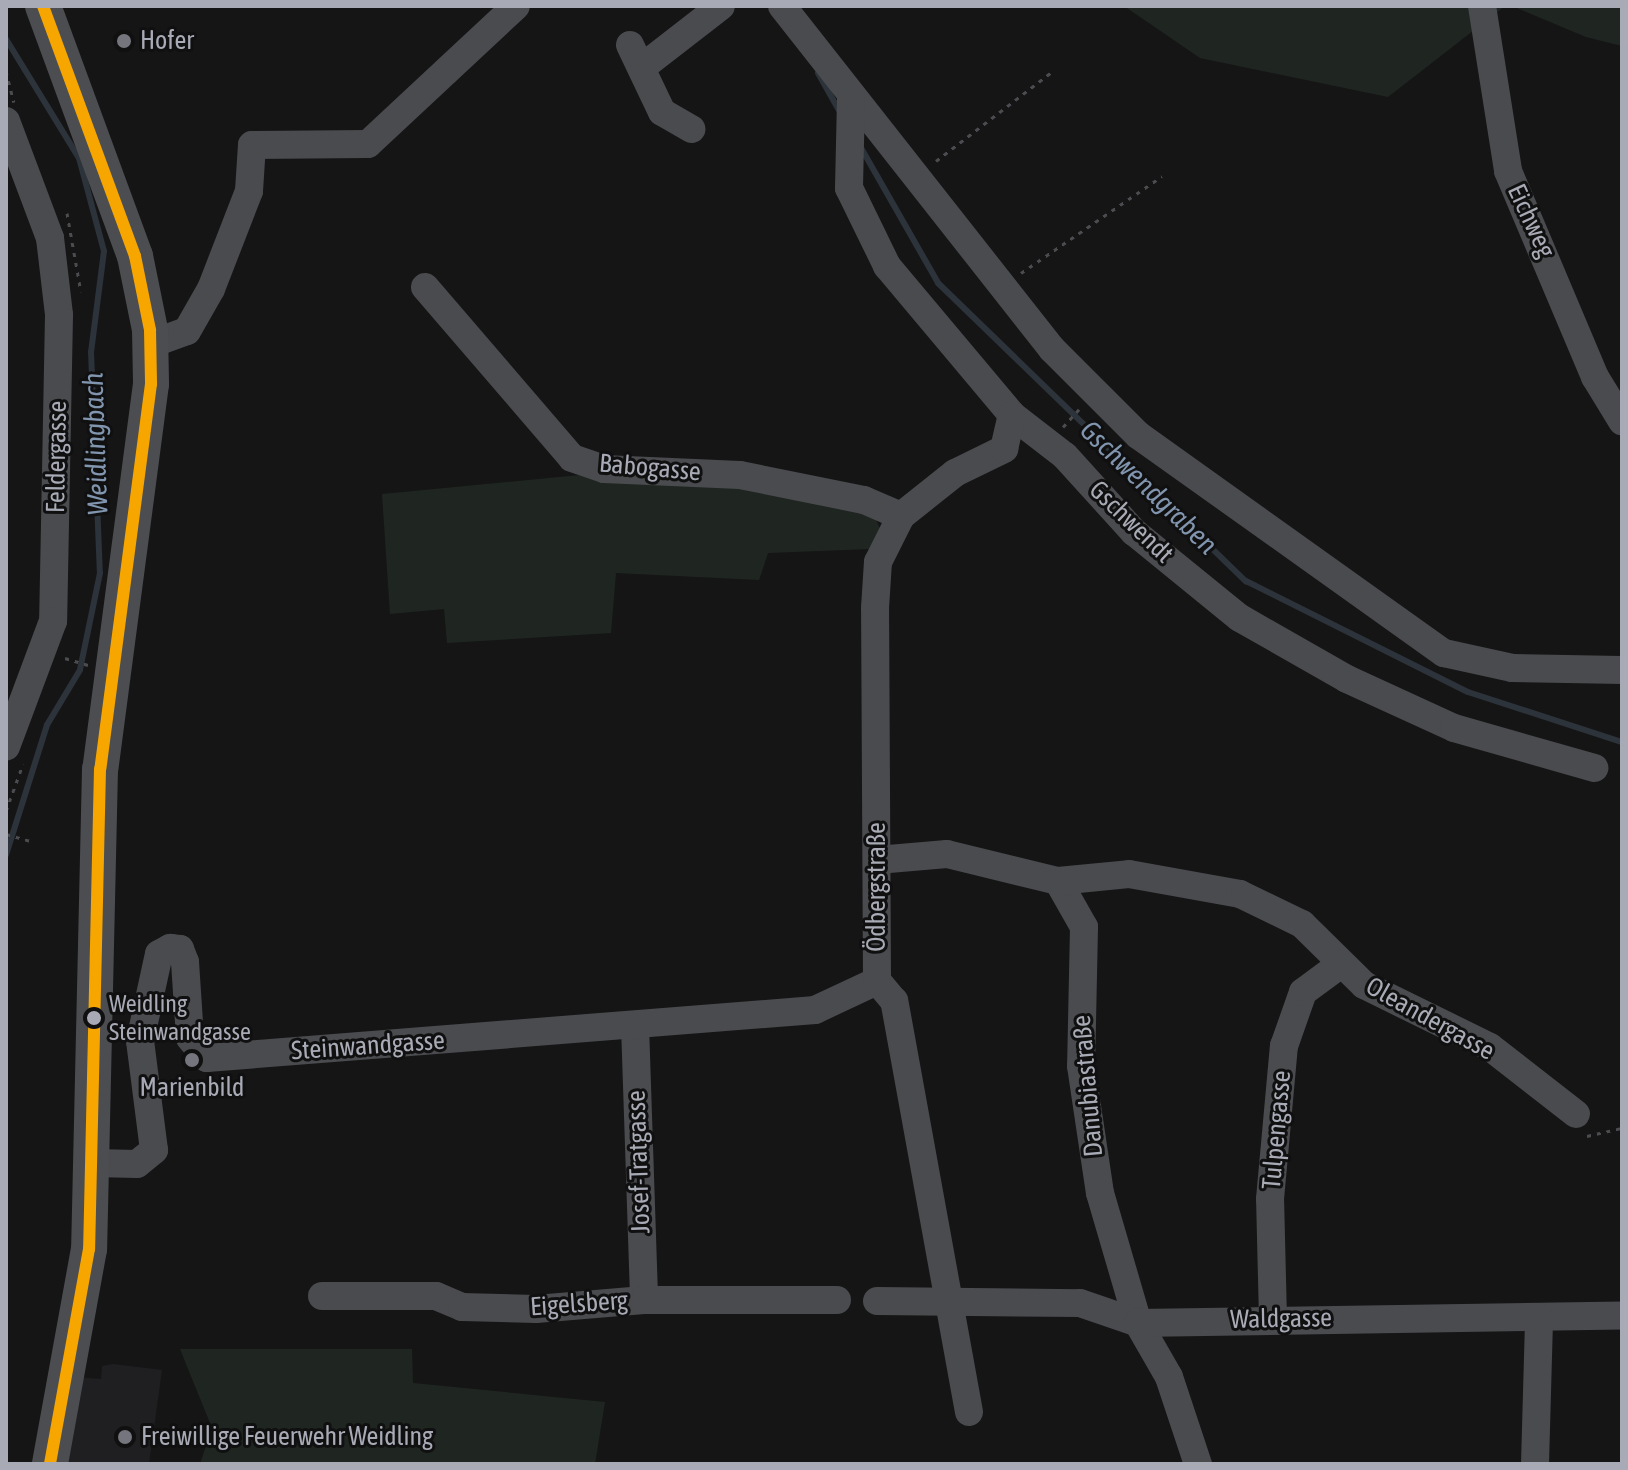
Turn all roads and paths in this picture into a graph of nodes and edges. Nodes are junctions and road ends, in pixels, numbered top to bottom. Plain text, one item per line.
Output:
1 (43, 6) edge
2 (516, 6) edge
3 (721, 6) edge
4 (782, 6) edge
5 (1482, 6) edge
6 (1053, 71) dead end
7 (6, 121) edge
8 (852, 122) junction
9 (691, 129) dead end
10 (912, 176) junction
11 (1162, 176) dead end
12 (425, 287) dead end
13 (1003, 289) junction
14 (151, 344) junction
15 (1094, 394) junction
16 (1012, 415) junction
17 (1622, 421) edge
18 (1049, 441) junction
19 (901, 516) junction
20 (57, 656) dead end
21 (94, 666) dead end
22 (1622, 670) edge
23 (6, 747) edge
24 (1594, 768) dead end
25 (6, 834) edge
26 (30, 841) dead end
27 (877, 860) junction
28 (1058, 881) junction
29 (1341, 964) junction
30 (877, 981) junction
31 (635, 1025) junction
32 (1576, 1114) dead end
33 (93, 1163) junction
34 (322, 1296) dead end
35 (644, 1300) junction
36 (837, 1300) dead end
37 (877, 1301) dead end
38 (944, 1301) junction
39 (1622, 1315) edge
40 (1539, 1317) junction
41 (1273, 1319) junction
42 (1138, 1323) junction
43 (969, 1412) dead end
44 (50, 1464) edge
45 (1198, 1464) edge
46 (1535, 1464) edge

1 - 14 main road
2 - 14 street
3 - 9 street
4 - 8 street
5 - 17 street, Eichweg
6 - 10 path
7 - 23 street, Feldergasse
8 - 10 street
8 - 16 street, Gschwendt
10 - 13 street
11 - 13 path
12 - 19 street, Babogasse
13 - 15 street
14 - 33 main road
15 - 18 path
15 - 22 street
16 - 18 street, Gschwendt
16 - 19 street, Ödbergstraße
18 - 24 street, Gschwendt
19 - 27 street, Ödbergstraße
20 - 21 path
25 - 26 path
27 - 28 street
27 - 30 street, Ödbergstraße
28 - 29 street, Oleandergasse
28 - 42 street, Danubiastraße
29 - 32 street, Oleandergasse
29 - 41 street, Tulpengasse
30 - 31 street, Steinwandgasse
30 - 38 street, Ödbergstraße
31 - 33 street, Steinwandgasse
31 - 35 street, Josef-Tratgasse
33 - 44 main road
34 - 35 street, Eigelsberg
35 - 36 street, Eigelsberg
37 - 38 street
38 - 42 street, Waldgasse
38 - 43 street, Ödbergstraße
39 - 40 street, Waldgasse
40 - 41 street, Waldgasse
40 - 46 street
41 - 42 street, Waldgasse
42 - 45 street, Danubiastraße

